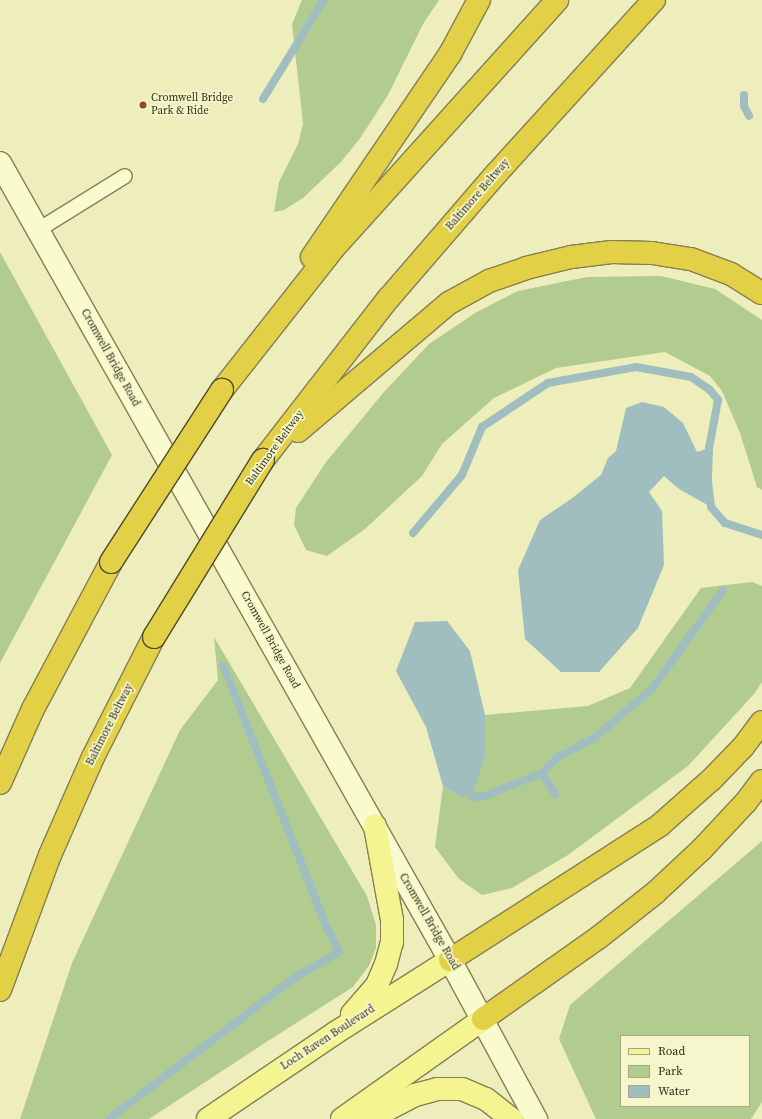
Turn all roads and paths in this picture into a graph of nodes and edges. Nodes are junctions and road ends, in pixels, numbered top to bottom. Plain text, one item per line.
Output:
1 (479, 0) edge
2 (557, 0) edge
3 (654, 0) edge
4 (0, 163) edge
5 (126, 176) dead end
6 (38, 230) junction
7 (762, 293) edge
8 (241, 367) junction
9 (263, 460) junction
10 (75, 632) junction
11 (762, 722) edge
12 (0, 751) edge
13 (762, 780) edge
14 (0, 783) edge
15 (375, 826) junction
16 (450, 960) junction
17 (0, 990) edge
18 (484, 1019) junction
19 (335, 1033) junction
20 (208, 1119) edge
21 (342, 1119) edge
22 (369, 1119) edge
23 (512, 1119) edge
24 (536, 1119) edge

1 - 8 highway
2 - 8 highway
3 - 9 highway, Baltimore Beltway
4 - 6 main road, Cromwell Bridge Road
5 - 6 lane
6 - 15 main road, Cromwell Bridge Road
7 - 9 highway
8 - 10 highway, bridge
9 - 17 highway, Baltimore Beltway, bridge
10 - 12 highway
10 - 14 highway
11 - 16 highway
13 - 18 highway
15 - 16 main road, Cromwell Bridge Road
15 - 19 main road
16 - 18 main road, Cromwell Bridge Road
16 - 19 main road, Loch Raven Boulevard
18 - 21 main road
18 - 24 main road, Cromwell Bridge Road
19 - 20 main road, Loch Raven Boulevard
22 - 23 main road

